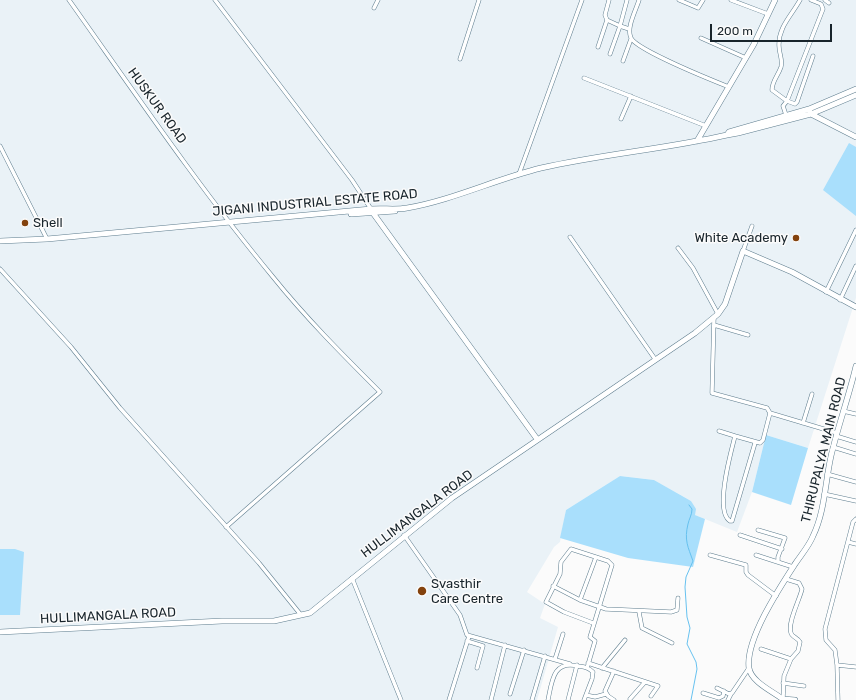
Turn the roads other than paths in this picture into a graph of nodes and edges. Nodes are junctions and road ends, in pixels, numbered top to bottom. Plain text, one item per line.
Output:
1 (69, 0) edge
2 (215, 0) edge
3 (378, 0) edge
4 (479, 0) edge
5 (581, 0) edge
6 (609, 0) edge
7 (627, 0) edge
8 (639, 0) edge
9 (679, 0) edge
10 (703, 0) edge
11 (731, 0) edge
12 (775, 0) edge
13 (800, 0) edge
14 (811, 0) edge
15 (825, 0) edge
16 (829, 3) dead end
17 (374, 8) dead end
18 (768, 14) junction
19 (607, 20) junction
20 (620, 26) junction
21 (630, 29) junction
22 (701, 38) dead end
23 (631, 39) junction
24 (598, 48) dead end
25 (610, 54) dead end
26 (813, 56) dead end
27 (746, 58) junction
28 (460, 60) dead end
29 (623, 61) dead end
30 (584, 78) dead end
31 (729, 87) junction
32 (856, 89) edge
33 (856, 95) edge
34 (631, 96) junction
35 (787, 101) junction
36 (810, 111) junction
37 (786, 115) junction
38 (621, 119) dead end
39 (706, 126) junction
40 (727, 134) junction
41 (856, 137) edge
42 (697, 141) junction
43 (0, 146) edge
44 (519, 174) junction
45 (372, 211) junction
46 (230, 222) junction
47 (752, 226) dead end
48 (856, 230) edge
49 (570, 237) dead end
50 (47, 239) junction
51 (0, 241) edge
52 (678, 248) dead end
53 (743, 251) junction
54 (856, 266) edge
55 (0, 269) edge
56 (826, 292) junction
57 (840, 300) junction
58 (856, 307) edge
59 (716, 315) junction
60 (714, 325) junction
61 (748, 335) dead end
62 (655, 359) junction
63 (856, 366) edge
64 (855, 372) edge
65 (854, 386) edge
66 (812, 394) dead end
67 (843, 411) junction
68 (770, 413) junction
69 (856, 414) edge
70 (803, 423) junction
71 (719, 431) dead end
72 (837, 435) junction
73 (735, 436) junction
74 (538, 439) junction
75 (856, 442) edge
76 (755, 443) junction
77 (833, 448) junction
78 (856, 454) edge
79 (827, 474) junction
80 (856, 482) edge
81 (824, 494) junction
82 (856, 501) edge
83 (856, 519) edge
84 (226, 527) junction
85 (758, 530) dead end
86 (404, 535) junction
87 (740, 535) dead end
88 (848, 542) junction
89 (856, 544) edge
90 (782, 549) junction
91 (710, 555) dead end
92 (756, 555) dead end
93 (596, 557) junction
94 (778, 562) junction
95 (793, 567) junction
96 (352, 578) junction
97 (786, 579) junction
98 (554, 586) junction
99 (776, 596) junction
100 (678, 598) dead end
101 (580, 600) junction
102 (598, 607) junction
103 (639, 612) junction
104 (302, 615) junction
105 (593, 623) junction
106 (0, 632) edge
107 (563, 634) dead end
108 (469, 636) junction
109 (625, 640) dead end
110 (467, 641) junction
111 (672, 643) dead end
112 (505, 645) junction
113 (761, 649) dead end
114 (524, 650) junction
115 (545, 656) junction
116 (554, 659) junction
117 (791, 659) junction
118 (588, 663) junction
119 (570, 664) junction
120 (577, 665) junction
121 (837, 665) junction
122 (856, 667) edge
123 (477, 668) dead end
124 (587, 668) junction
125 (602, 668) junction
126 (749, 668) junction
127 (614, 671) junction
128 (645, 682) junction
129 (783, 683) junction
130 (804, 686) dead end
131 (717, 688) dead end
132 (724, 691) junction
133 (703, 693) dead end
134 (510, 694) dead end
135 (606, 694) junction
136 (731, 694) junction
137 (586, 695) junction
138 (650, 696) dead end
139 (712, 698) edge
140 (630, 699) edge
141 (401, 700) edge
142 (449, 700) edge
143 (491, 700) edge
144 (532, 700) edge
145 (548, 700) edge
146 (568, 700) edge
147 (584, 700) edge
148 (614, 700) edge
149 (728, 700) edge
150 (783, 700) edge
151 (794, 700) edge
152 (838, 700) edge

1 - 46 street, HUSKUR ROAD
2 - 45 street
3 - 17 street
4 - 28 street
5 - 44 street
6 - 19 street
7 - 20 street
8 - 21 street
9 - 10 street
11 - 18 street
12 - 18 street
13 - 35 street
14 - 35 street
15 - 16 street
18 - 27 street
19 - 20 street
19 - 24 street
20 - 21 street
20 - 25 street
21 - 23 street
22 - 27 street
23 - 29 street
23 - 31 street
26 - 35 street
27 - 31 street
30 - 34 street
31 - 39 street
32 - 36 street, JIGANI INDUSTRIAL ESTATE ROAD
33 - 36 street, JIGANI INDUSTRIAL ESTATE ROAD
34 - 38 street
34 - 39 street
35 - 37 street
36 - 37 street, JIGANI INDUSTRIAL ESTATE ROAD
36 - 40 street, JIGANI INDUSTRIAL ESTATE ROAD
36 - 41 street
37 - 40 street, JIGANI INDUSTRIAL ESTATE ROAD
39 - 42 street
40 - 42 street, JIGANI INDUSTRIAL ESTATE ROAD
42 - 44 street, JIGANI INDUSTRIAL ESTATE ROAD
43 - 50 street
44 - 45 street, JIGANI INDUSTRIAL ESTATE ROAD
45 - 46 street, JIGANI INDUSTRIAL ESTATE ROAD
45 - 74 street
46 - 50 street, JIGANI INDUSTRIAL ESTATE ROAD
46 - 84 street, HUSKUR ROAD
47 - 53 street, HULLIMANGALA ROAD
48 - 56 street
49 - 62 street
50 - 51 street, JIGANI INDUSTRIAL ESTATE ROAD
52 - 59 street
53 - 56 street
53 - 59 street, HULLIMANGALA ROAD
54 - 57 street
55 - 84 street
56 - 57 street
57 - 58 street
59 - 60 street
59 - 62 street, HULLIMANGALA ROAD
60 - 61 street
60 - 68 street
62 - 74 street, HULLIMANGALA ROAD
63 - 64 street, THIRUPALYA MAIN ROAD
64 - 65 street, THIRUPALYA MAIN ROAD
65 - 67 street, THIRUPALYA MAIN ROAD
66 - 70 street
67 - 69 street
67 - 72 street, THIRUPALYA MAIN ROAD
68 - 70 street
68 - 76 street
70 - 72 street
71 - 73 street
72 - 75 street
72 - 77 street, THIRUPALYA MAIN ROAD
73 - 76 street
73 - 76 street
74 - 86 street, HULLIMANGALA ROAD
77 - 78 street
77 - 79 street, THIRUPALYA MAIN ROAD
79 - 80 street
79 - 81 street, THIRUPALYA MAIN ROAD
81 - 82 street
81 - 95 street, THIRUPALYA MAIN ROAD
83 - 88 street
84 - 104 street
85 - 90 street
86 - 96 street, HULLIMANGALA ROAD
86 - 108 street
87 - 90 street
88 - 89 street
88 - 121 street
90 - 94 street
91 - 99 street
92 - 94 street
93 - 98 street
93 - 101 street
93 - 102 street
94 - 95 street
95 - 97 street, THIRUPALYA MAIN ROAD
96 - 104 street, HULLIMANGALA ROAD
96 - 141 street
97 - 99 street, THIRUPALYA MAIN ROAD
97 - 117 street
98 - 101 street
98 - 105 street
99 - 126 street, THIRUPALYA MAIN ROAD
100 - 103 street
101 - 102 street
102 - 103 street
102 - 105 street
103 - 111 street
104 - 106 street, HULLIMANGALA ROAD
105 - 118 street
107 - 116 street
108 - 110 street
108 - 112 street
109 - 125 street
110 - 123 street
110 - 142 street
112 - 114 street
112 - 143 street
113 - 117 street
114 - 115 street
114 - 134 street
115 - 116 street
115 - 144 street
116 - 119 street
117 - 129 street
118 - 124 street
118 - 125 street
119 - 120 street
119 - 145 street
120 - 124 street
120 - 146 street
121 - 122 street
121 - 152 street
124 - 137 street
125 - 127 street
126 - 136 street
126 - 150 street
127 - 128 street
127 - 135 street
128 - 138 street
128 - 140 street
129 - 130 street
129 - 150 street
131 - 132 street
132 - 136 street
132 - 139 street
133 - 139 street
135 - 137 street
135 - 148 street
136 - 149 street
137 - 147 street
150 - 151 street

